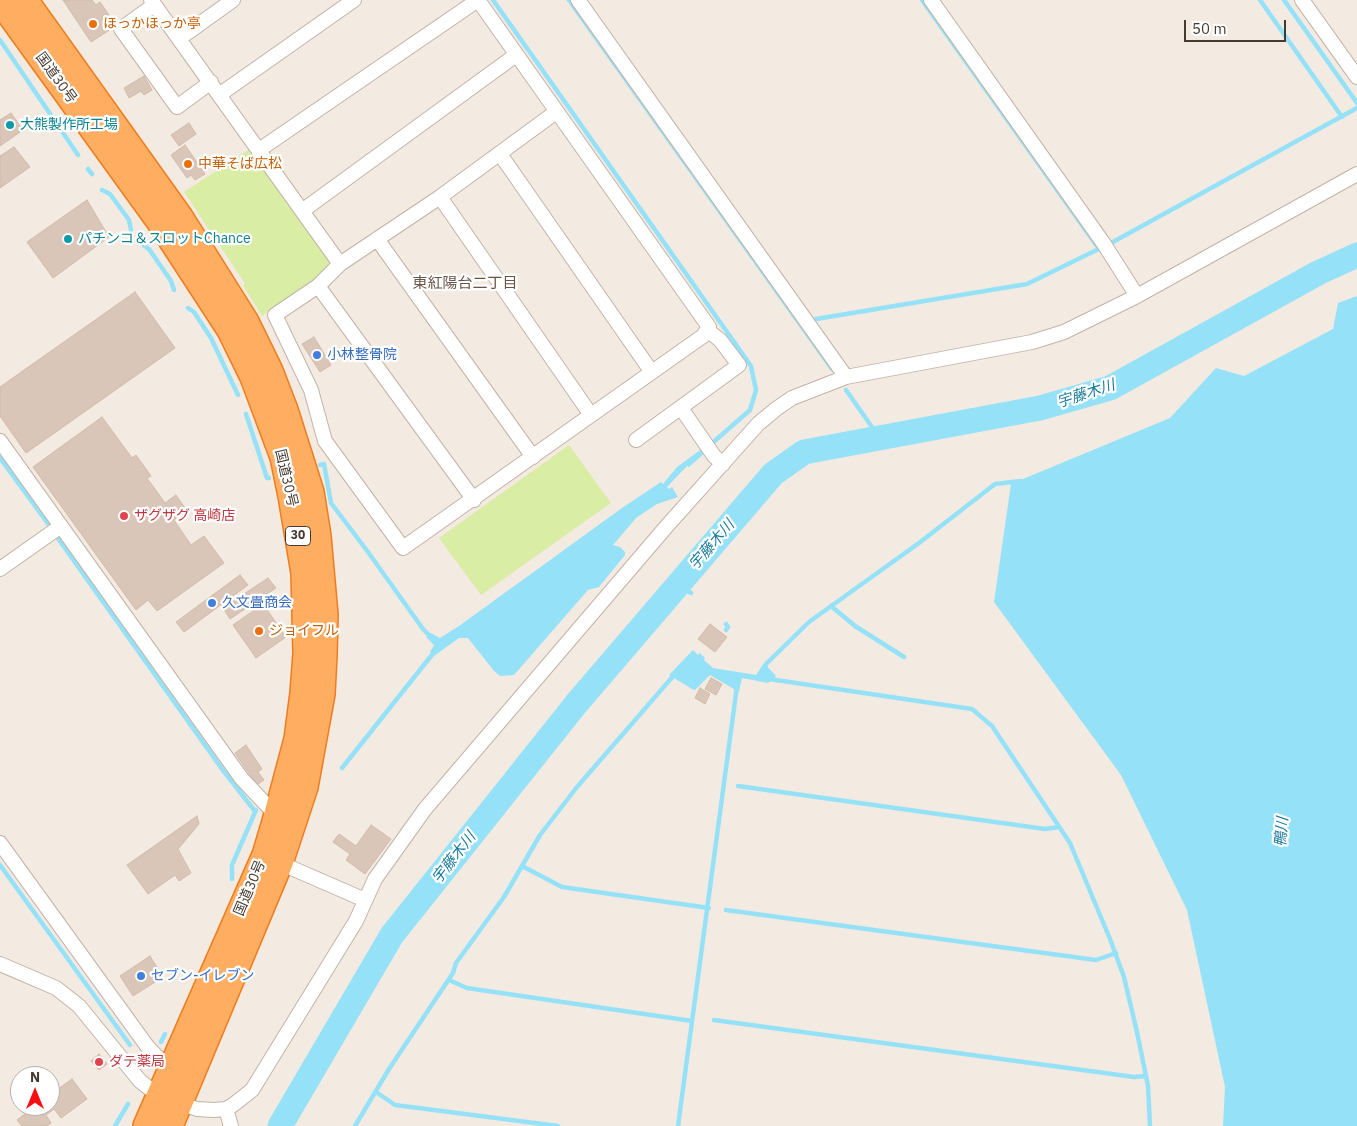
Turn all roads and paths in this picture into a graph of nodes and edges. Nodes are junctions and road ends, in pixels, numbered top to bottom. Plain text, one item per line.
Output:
1 (25, 0) edge
2 (233, 0) edge
3 (354, 0) edge
4 (478, 0) edge
5 (578, 0) edge
6 (931, 0) edge
7 (1302, 0) edge
8 (0, 1) edge
9 (153, 2) edge
10 (180, 38) junction
11 (516, 55) junction
12 (1357, 77) edge
13 (211, 82) junction
14 (220, 95) junction
15 (556, 112) junction
16 (259, 150) junction
17 (500, 154) junction
18 (1357, 174) edge
19 (440, 197) junction
20 (302, 211) junction
21 (377, 240) junction
22 (340, 264) junction
23 (318, 286) junction
24 (1137, 296) junction
25 (707, 330) junction
26 (651, 371) junction
27 (846, 377) junction
28 (681, 408) junction
29 (592, 415) junction
30 (636, 440) dead end
31 (0, 441) edge
32 (533, 457) junction
33 (723, 464) junction
34 (474, 500) junction
35 (61, 526) junction
36 (0, 568) edge
37 (277, 816) junction
38 (0, 843) edge
39 (280, 863) junction
40 (365, 900) junction
41 (0, 964) edge
42 (173, 1067) junction
43 (170, 1108) edge
44 (226, 1109) junction
45 (146, 1126) edge
46 (231, 1126) edge

1 - 39 highway, 国道30号 / 30
2 - 10 street
3 - 14 street
4 - 11 street
4 - 16 street
5 - 27 street
6 - 24 street
7 - 12 street
8 - 37 highway, 国道30号 / 30
9 - 10 street
9 - 13 street
10 - 13 street
11 - 15 street
11 - 20 street
13 - 14 street
14 - 16 street
15 - 17 street
15 - 25 street
16 - 20 street
17 - 19 street
17 - 26 street
18 - 24 street
19 - 21 street
19 - 29 street
20 - 22 street
21 - 22 street
21 - 32 street
22 - 23 street
23 - 34 street
23 - 34 street
24 - 27 street
25 - 26 street
25 - 28 street
26 - 29 street
27 - 33 street
28 - 30 street
28 - 33 street
29 - 32 street
31 - 35 street
32 - 34 street
33 - 40 street
35 - 36 street
35 - 37 street
37 - 42 highway, 国道30号 / 30
38 - 42 street
39 - 40 street
39 - 43 highway, 国道30号 / 30
40 - 44 street
41 - 43 street
42 - 43 highway, 国道30号 / 30
43 - 44 street
43 - 45 highway, 国道30号 / 30
44 - 46 street

